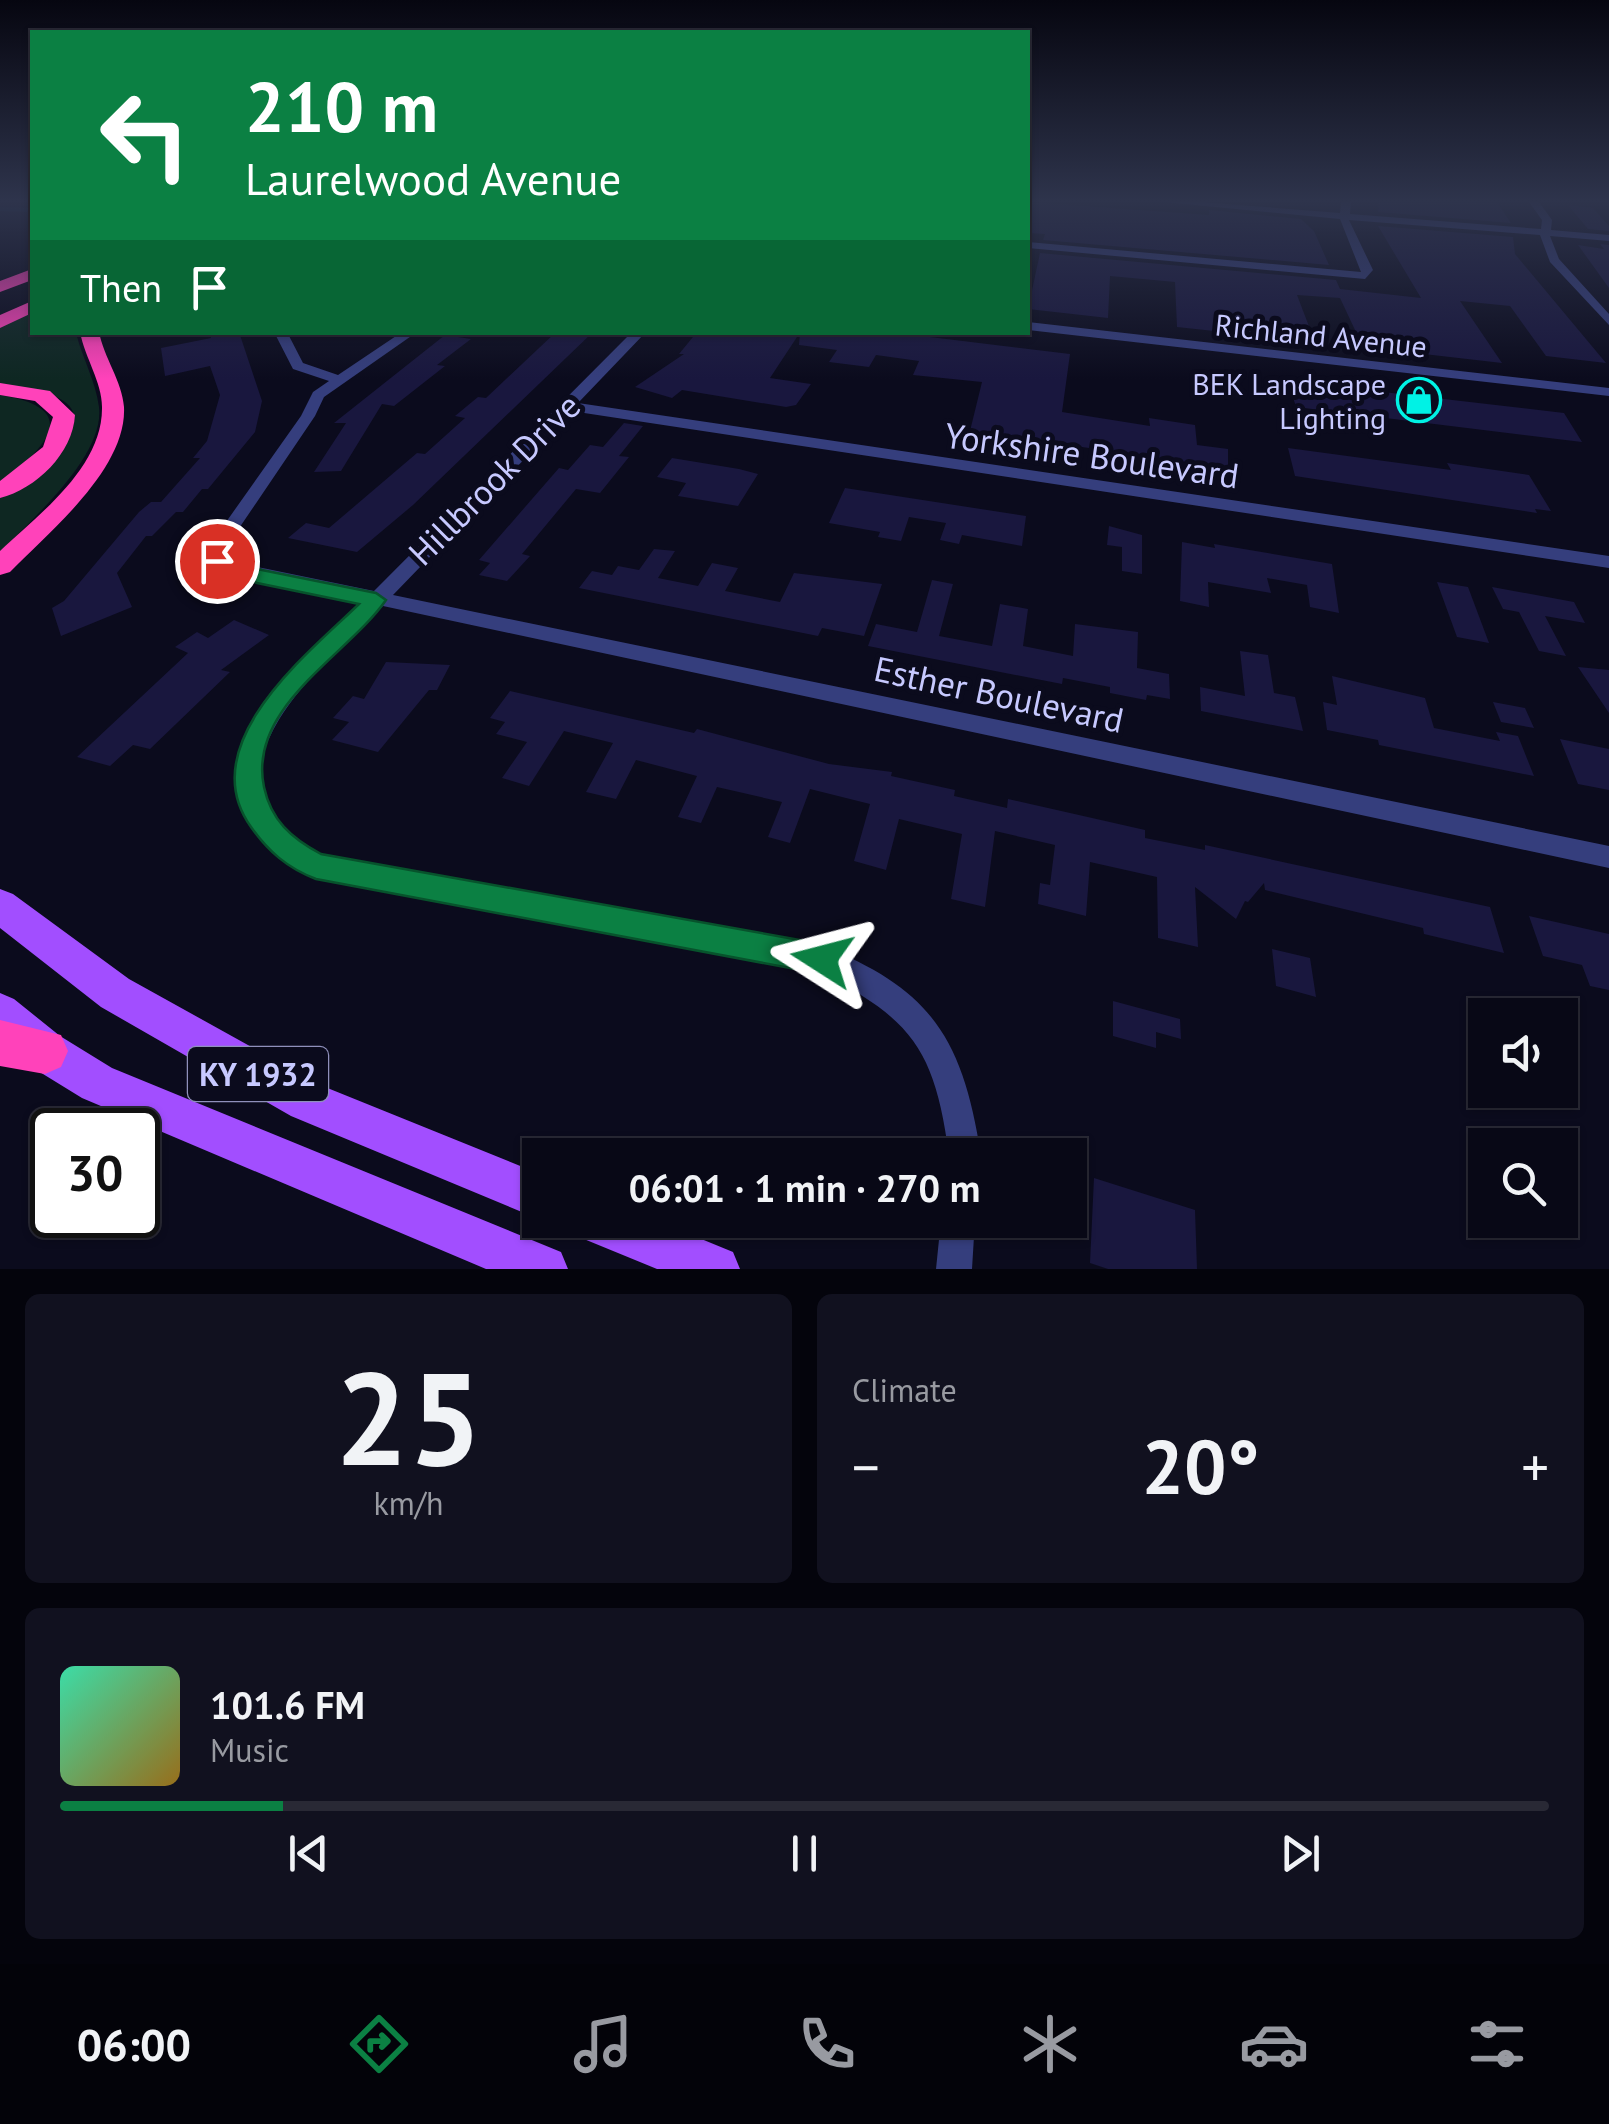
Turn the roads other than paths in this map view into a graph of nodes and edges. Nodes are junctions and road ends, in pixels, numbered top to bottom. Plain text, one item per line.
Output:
1 (1204, 261) edge
2 (1363, 261) edge
3 (1555, 261) edge
4 (30, 275) edge
5 (0, 288) edge
6 (30, 295) edge
7 (30, 307) edge
8 (0, 308) edge
9 (1607, 316) edge
10 (0, 322) edge
11 (1030, 326) edge
12 (90, 335) edge
13 (282, 335) edge
14 (406, 335) edge
15 (637, 335) edge
16 (338, 380) junction
17 (0, 389) edge
18 (1609, 392) edge
19 (567, 406) junction
20 (0, 491) edge
21 (1609, 562) edge
22 (0, 566) edge
23 (376, 600) junction
24 (1609, 857) edge
25 (0, 906) edge
26 (0, 1013) edge
27 (0, 1043) edge
28 (45, 1051) junction
29 (962, 1138) edge
30 (522, 1190) edge
31 (640, 1238) edge
32 (957, 1238) edge
33 (544, 1269) edge
34 (716, 1269) edge
35 (954, 1269) edge

1 - 2 street
3 - 9 street
4 - 5 highway
6 - 8 highway
7 - 10 highway
11 - 18 street, Richland Avenue
12 - 22 highway
13 - 16 street
14 - 16 street
15 - 19 street, Hillbrook Drive
16 - 23 street, Esther Boulevard
17 - 20 highway
19 - 21 street, Yorkshire Boulevard
19 - 23 street, Hillbrook Drive
23 - 24 street, Esther Boulevard
23 - 29 street, Hillbrook Drive
25 - 30 main road, KY 1932
26 - 28 main road, KY 1932
27 - 28 highway
28 - 33 main road, KY 1932
31 - 34 main road
32 - 35 street

